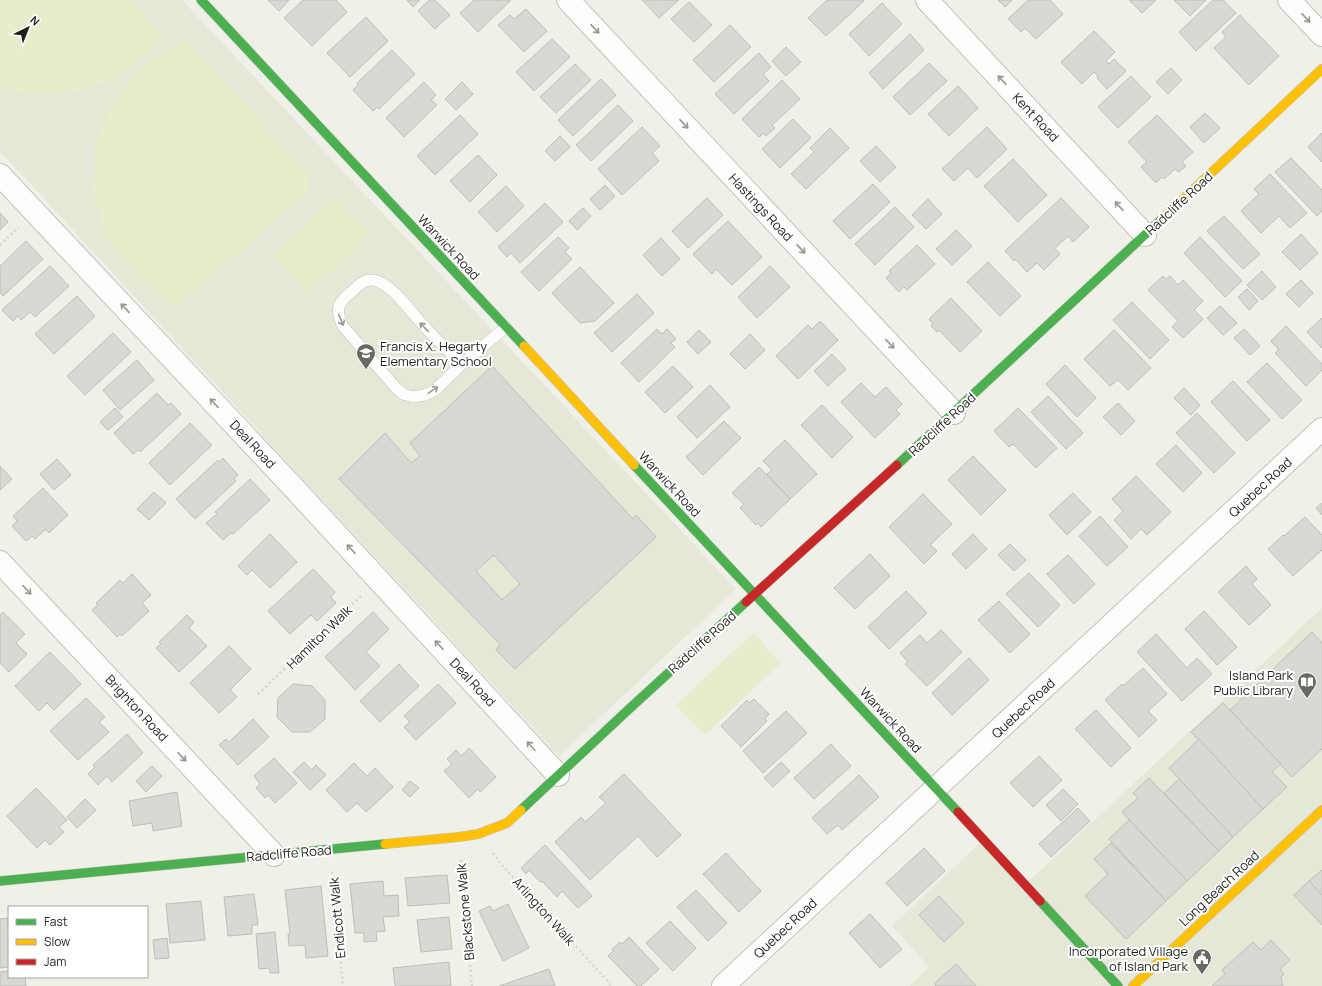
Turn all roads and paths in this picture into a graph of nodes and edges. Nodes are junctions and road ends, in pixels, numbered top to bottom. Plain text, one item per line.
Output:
1 (201, 0) edge
2 (568, 0) edge
3 (927, 0) edge
4 (1289, 0) edge
5 (1322, 36) edge
6 (1322, 69) edge
7 (0, 175) edge
8 (1145, 235) junction
9 (506, 327) junction
10 (462, 364) junction
11 (954, 413) junction
12 (1322, 429) edge
13 (0, 562) edge
14 (379, 580) junction
15 (756, 594) junction
16 (258, 694) dead end
17 (558, 775) junction
18 (936, 788) junction
19 (1322, 810) edge
20 (478, 834) junction
21 (459, 837) junction
22 (330, 850) junction
23 (274, 855) junction
24 (0, 881) edge
25 (343, 986) edge
26 (472, 986) edge
27 (612, 986) edge
28 (723, 986) edge
29 (1118, 986) edge
30 (1133, 986) edge

1 - 9 street, Warwick Road
2 -> 11 street, Hastings Road
8 -> 3 street, Kent Road
4 -> 5 street
6 - 8 street, Radcliffe Road
14 -> 7 street, Deal Road
8 - 11 street, Radcliffe Road
9 - 10 lane
9 - 15 street, Warwick Road
10 -> 10 lane
11 - 15 street, Radcliffe Road
12 - 18 street, Quebec Road
13 -> 23 street, Brighton Road
14 - 16 path, Hamilton Walk
17 -> 14 street, Deal Road
15 - 17 street, Radcliffe Road
15 - 18 street, Warwick Road
17 - 20 street, Radcliffe Road
18 - 28 street, Quebec Road
18 - 29 street, Warwick Road
19 - 30 street, Long Beach Road
20 - 21 street, Radcliffe Road
20 - 27 path, Arlington Walk
21 - 22 street, Radcliffe Road
21 - 26 path, Blackstone Walk
22 - 23 street, Radcliffe Road
22 - 25 path, Endicott Walk
23 - 24 street, Radcliffe Road

